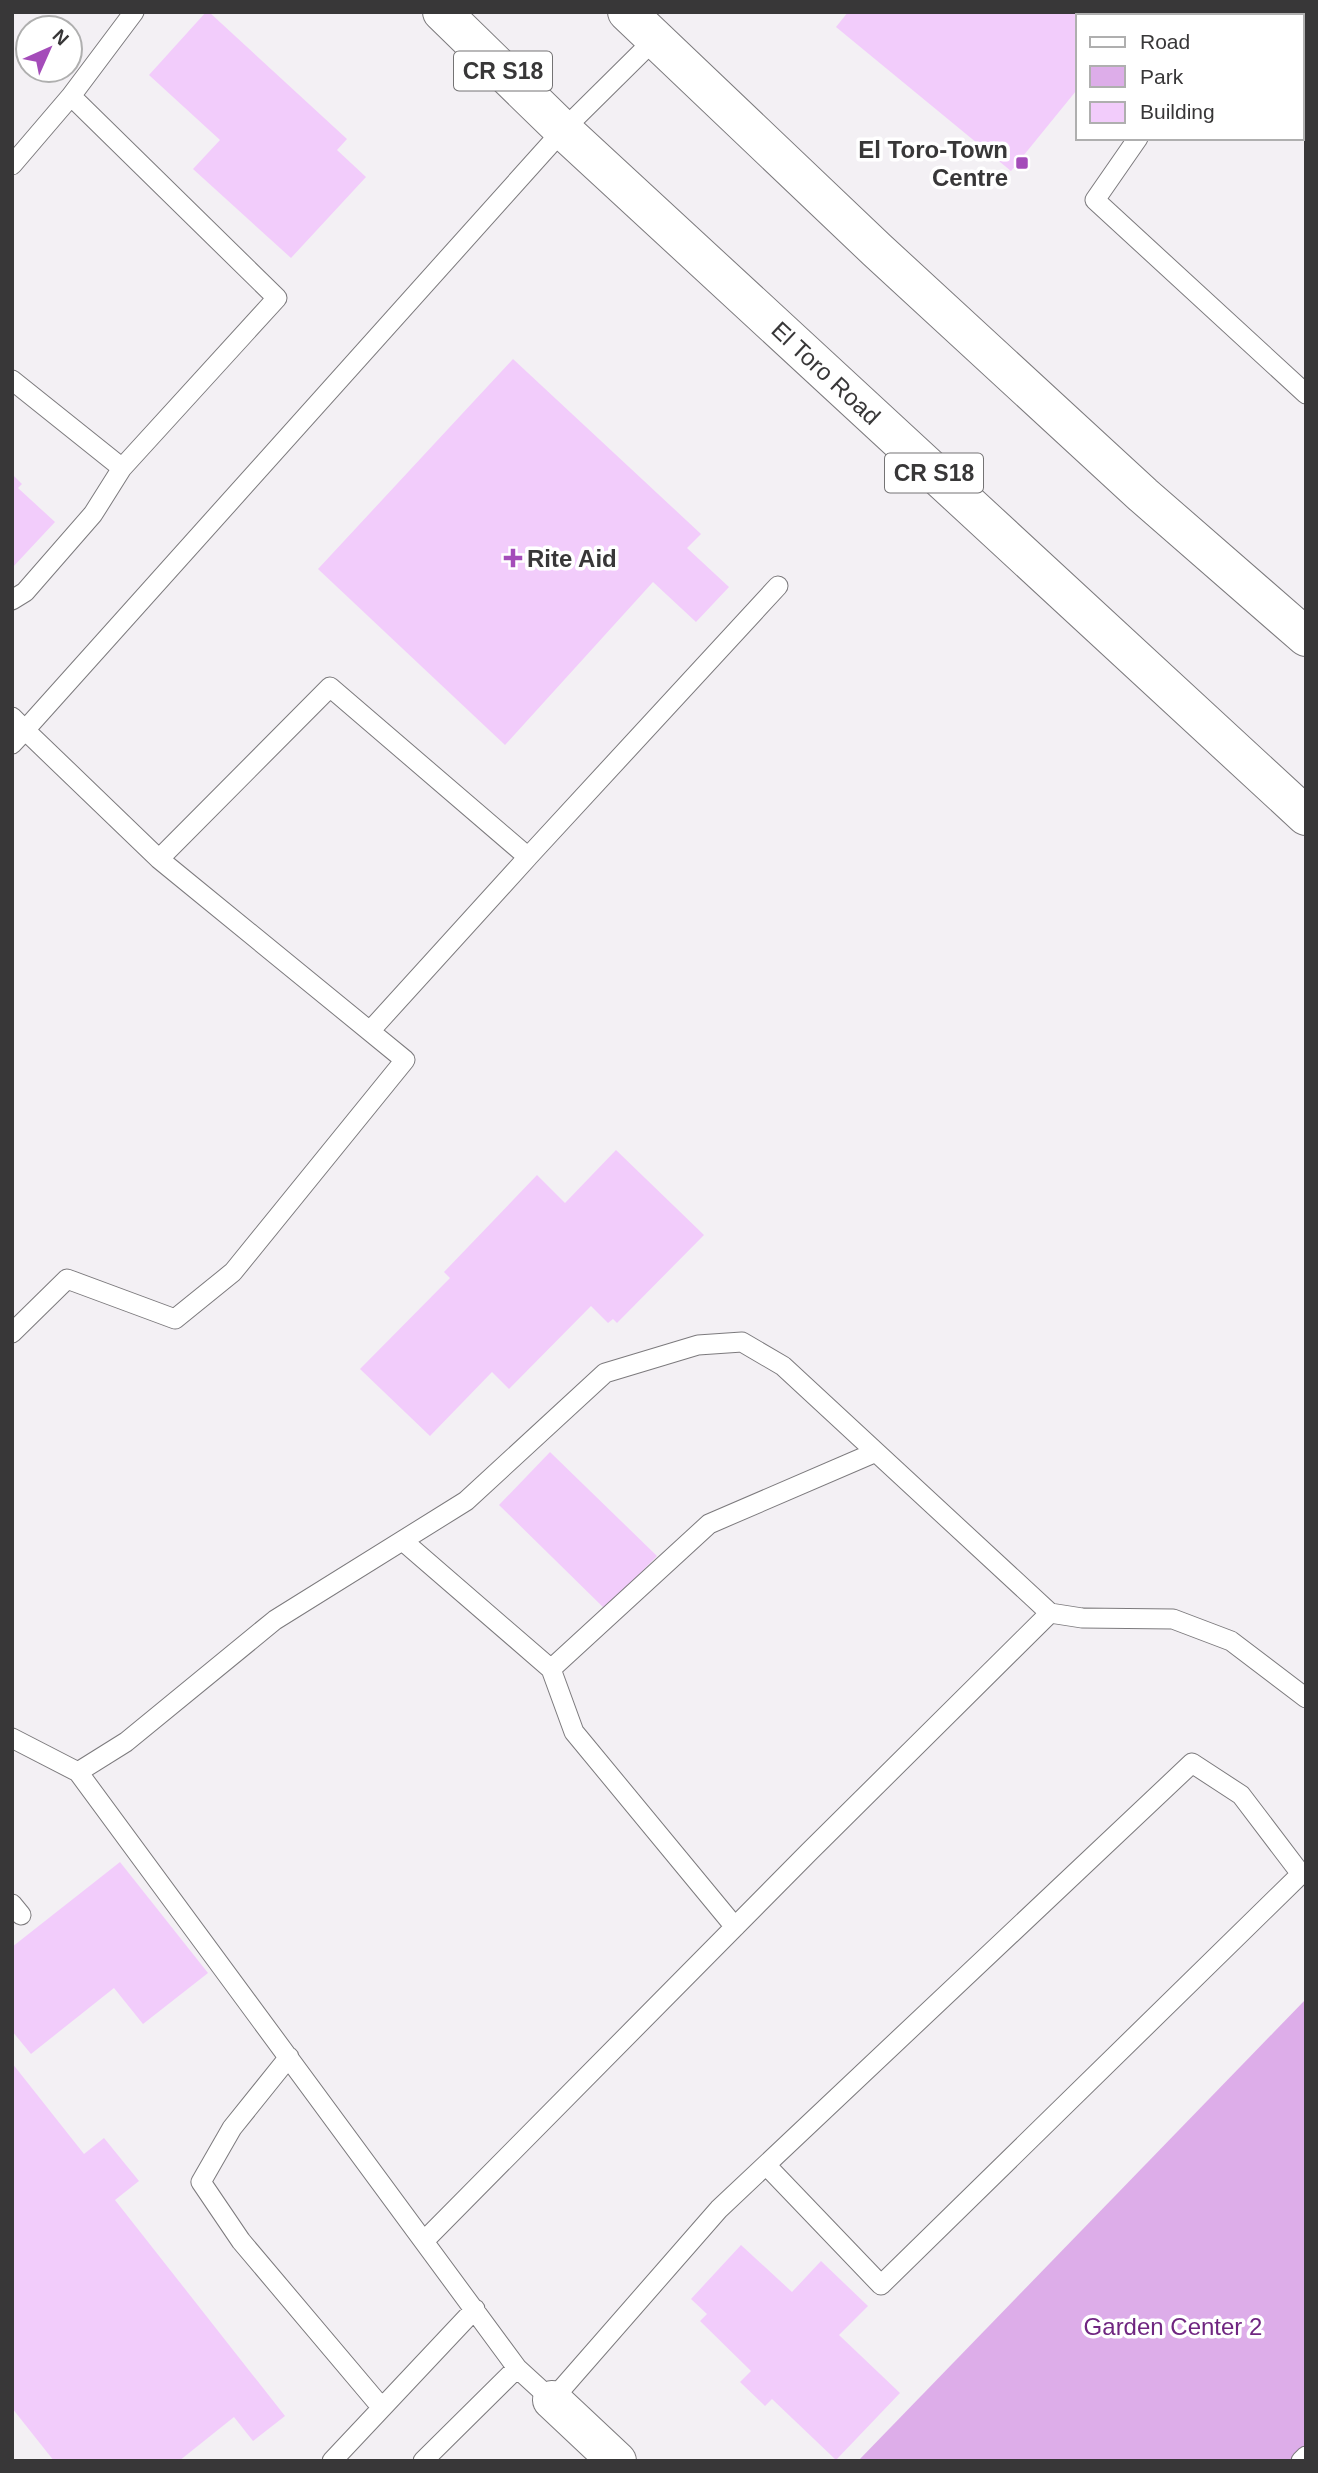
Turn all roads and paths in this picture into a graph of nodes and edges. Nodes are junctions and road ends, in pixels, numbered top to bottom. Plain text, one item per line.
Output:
1 (134, 12) edge
2 (442, 12) edge
3 (627, 12) edge
4 (655, 39) junction
5 (71, 96) junction
6 (563, 131) junction
7 (1137, 140) edge
8 (12, 165) edge
9 (12, 380) edge
10 (1306, 394) edge
11 (122, 468) junction
12 (778, 586) dead end
13 (12, 600) edge
14 (1306, 638) edge
15 (17, 730) edge
16 (1306, 816) edge
17 (528, 857) junction
18 (159, 859) junction
19 (370, 1031) junction
20 (12, 1334) edge
21 (876, 1452) junction
22 (402, 1541) junction
23 (1050, 1613) junction
24 (551, 1669) junction
25 (1306, 1698) edge
26 (12, 1738) edge
27 (78, 1772) junction
28 (734, 1927) junction
29 (289, 2057) junction
30 (766, 2165) junction
31 (424, 2241) junction
32 (475, 2309) junction
33 (517, 2368) junction
34 (552, 2400) junction
35 (382, 2408) junction
36 (1306, 2456) edge
37 (332, 2461) edge
38 (423, 2461) edge
39 (617, 2461) edge
40 (1301, 2461) edge

1 - 5 lane
2 - 6 main road, El Toro Road / CR S18
3 - 4 main road
4 - 6 lane
4 - 14 main road
5 - 8 lane
5 - 11 lane
6 - 15 lane
6 - 16 main road, El Toro Road / CR S18
7 - 10 lane
9 - 11 lane
11 - 13 lane
12 - 17 lane
15 - 18 lane
17 - 18 lane
17 - 19 lane
18 - 19 lane
19 - 20 lane
21 - 22 lane
21 - 23 lane
21 - 24 lane
22 - 24 lane
22 - 27 lane
23 - 25 lane
23 - 28 lane
24 - 28 lane
26 - 27 lane
27 - 29 lane
28 - 31 lane
29 - 31 lane
29 - 35 lane
30 - 30 lane
30 - 34 lane
31 - 32 lane
32 - 33 lane
32 - 35 lane
33 - 34 lane
33 - 38 lane
34 - 39 main road
35 - 37 lane
36 - 40 lane

